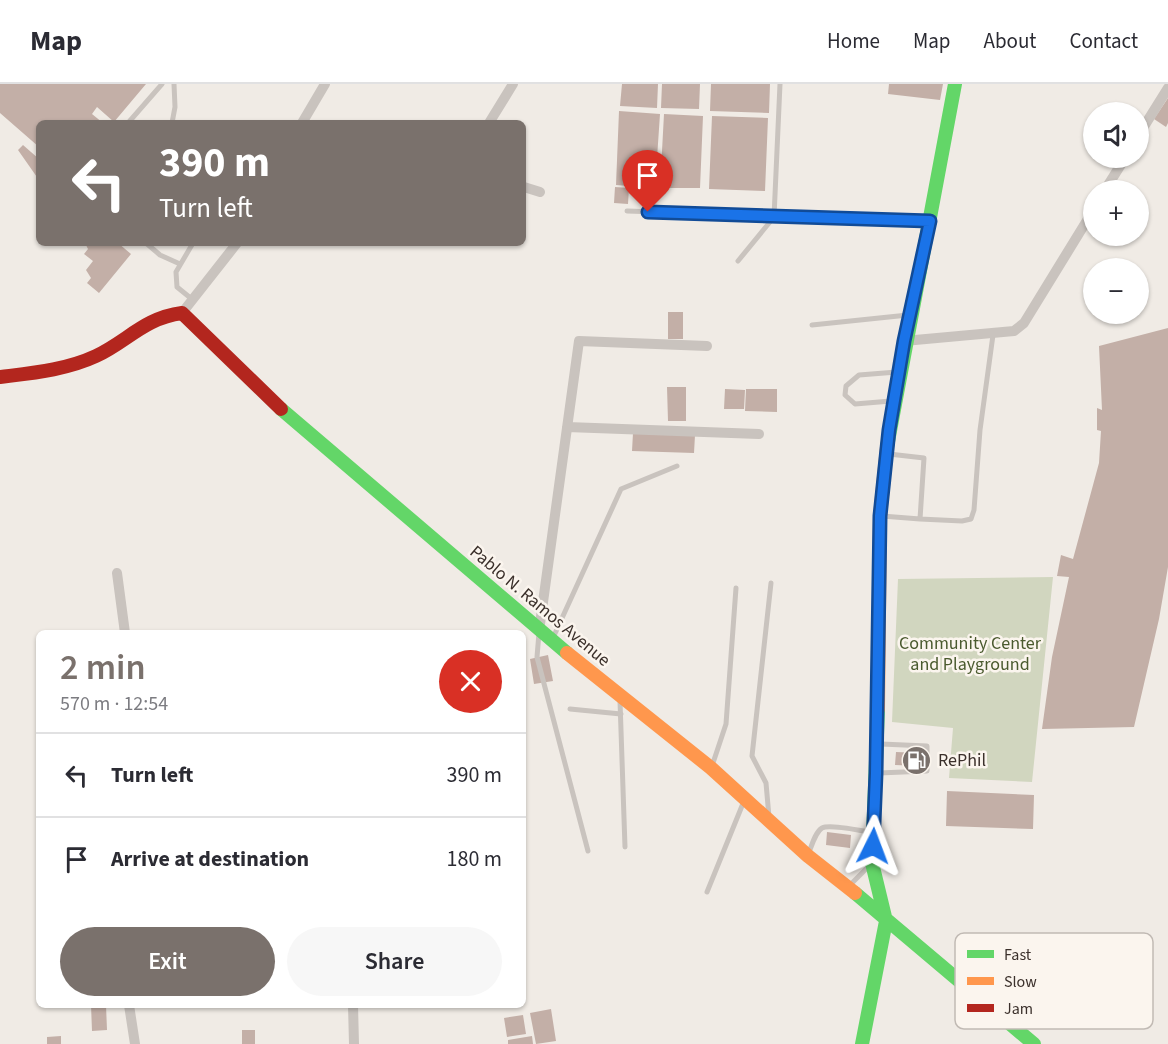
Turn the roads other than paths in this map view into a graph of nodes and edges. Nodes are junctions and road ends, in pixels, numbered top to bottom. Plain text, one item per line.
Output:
1 (162, 84) edge
2 (174, 84) edge
3 (325, 84) edge
4 (513, 84) edge
5 (780, 84) edge
6 (955, 84) edge
7 (1168, 88) edge
8 (1149, 118) edge
9 (131, 120) edge
10 (173, 120) edge
11 (304, 120) edge
12 (491, 120) edge
13 (526, 188) edge
14 (540, 192) dead end
15 (627, 211) dead end
16 (774, 218) junction
17 (930, 221) junction
18 (1083, 227) edge
19 (150, 246) edge
20 (191, 246) edge
21 (235, 246) edge
22 (738, 261) dead end
23 (180, 264) junction
24 (194, 300) junction
25 (182, 313) junction
26 (910, 315) junction
27 (812, 325) dead end
28 (993, 335) junction
29 (904, 341) junction
30 (707, 346) dead end
31 (899, 372) junction
32 (0, 376) edge
33 (894, 400) junction
34 (567, 427) junction
35 (759, 434) dead end
36 (887, 454) junction
37 (677, 466) dead end
38 (880, 516) junction
39 (920, 519) junction
40 (117, 573) dead end
41 (771, 583) dead end
42 (736, 588) dead end
43 (124, 630) edge
44 (539, 631) junction
45 (552, 641) junction
46 (620, 696) junction
47 (570, 709) dead end
48 (621, 714) junction
49 (876, 744) junction
50 (711, 768) junction
51 (876, 773) junction
52 (745, 799) junction
53 (770, 822) junction
54 (874, 832) junction
55 (625, 847) dead end
56 (588, 851) dead end
57 (808, 856) junction
58 (872, 863) junction
59 (848, 887) junction
60 (707, 892) dead end
61 (886, 921) junction
62 (955, 978) edge
63 (129, 1008) edge
64 (353, 1008) edge
65 (1016, 1029) edge
66 (135, 1044) edge
67 (354, 1044) edge
68 (862, 1044) edge
69 (1034, 1044) edge

1 - 9 lane
2 - 10 lane
3 - 11 street
4 - 12 street
5 - 16 lane
6 - 17 street
7 - 8 street
13 - 14 street
15 - 16 lane
16 - 17 lane
16 - 22 lane
17 - 26 street
18 - 28 street
19 - 23 lane
20 - 23 lane
21 - 24 street
23 - 24 lane
24 - 25 street
25 - 32 street
25 - 44 street, Pablo N. Ramos Avenue
26 - 27 lane
26 - 29 street
28 - 29 street
28 - 39 lane
29 - 31 street
30 - 34 street
31 - 33 street
31 - 33 lane
33 - 36 street
34 - 35 street
34 - 44 street
36 - 38 street
36 - 39 lane
37 - 45 lane
38 - 39 lane
38 - 49 street
40 - 43 street
41 - 53 lane
42 - 50 lane
44 - 45 street, Pablo N. Ramos Avenue
44 - 56 lane
45 - 46 street, Pablo N. Ramos Avenue
46 - 48 lane
46 - 50 street, Pablo N. Ramos Avenue
47 - 48 lane
48 - 55 lane
49 - 51 street
49 - 51 lane
50 - 52 street, Pablo N. Ramos Avenue
51 - 54 street
52 - 53 street, Pablo N. Ramos Avenue
52 - 60 lane
53 - 57 street, Pablo N. Ramos Avenue
54 - 57 lane
54 - 58 street
57 - 59 street, Pablo N. Ramos Avenue
58 - 59 lane
58 - 61 street
59 - 61 street, Pablo N. Ramos Avenue
61 - 62 street, Pablo N. Ramos Avenue
61 - 68 street
63 - 66 street
64 - 67 street
65 - 69 street, Pablo N. Ramos Avenue

